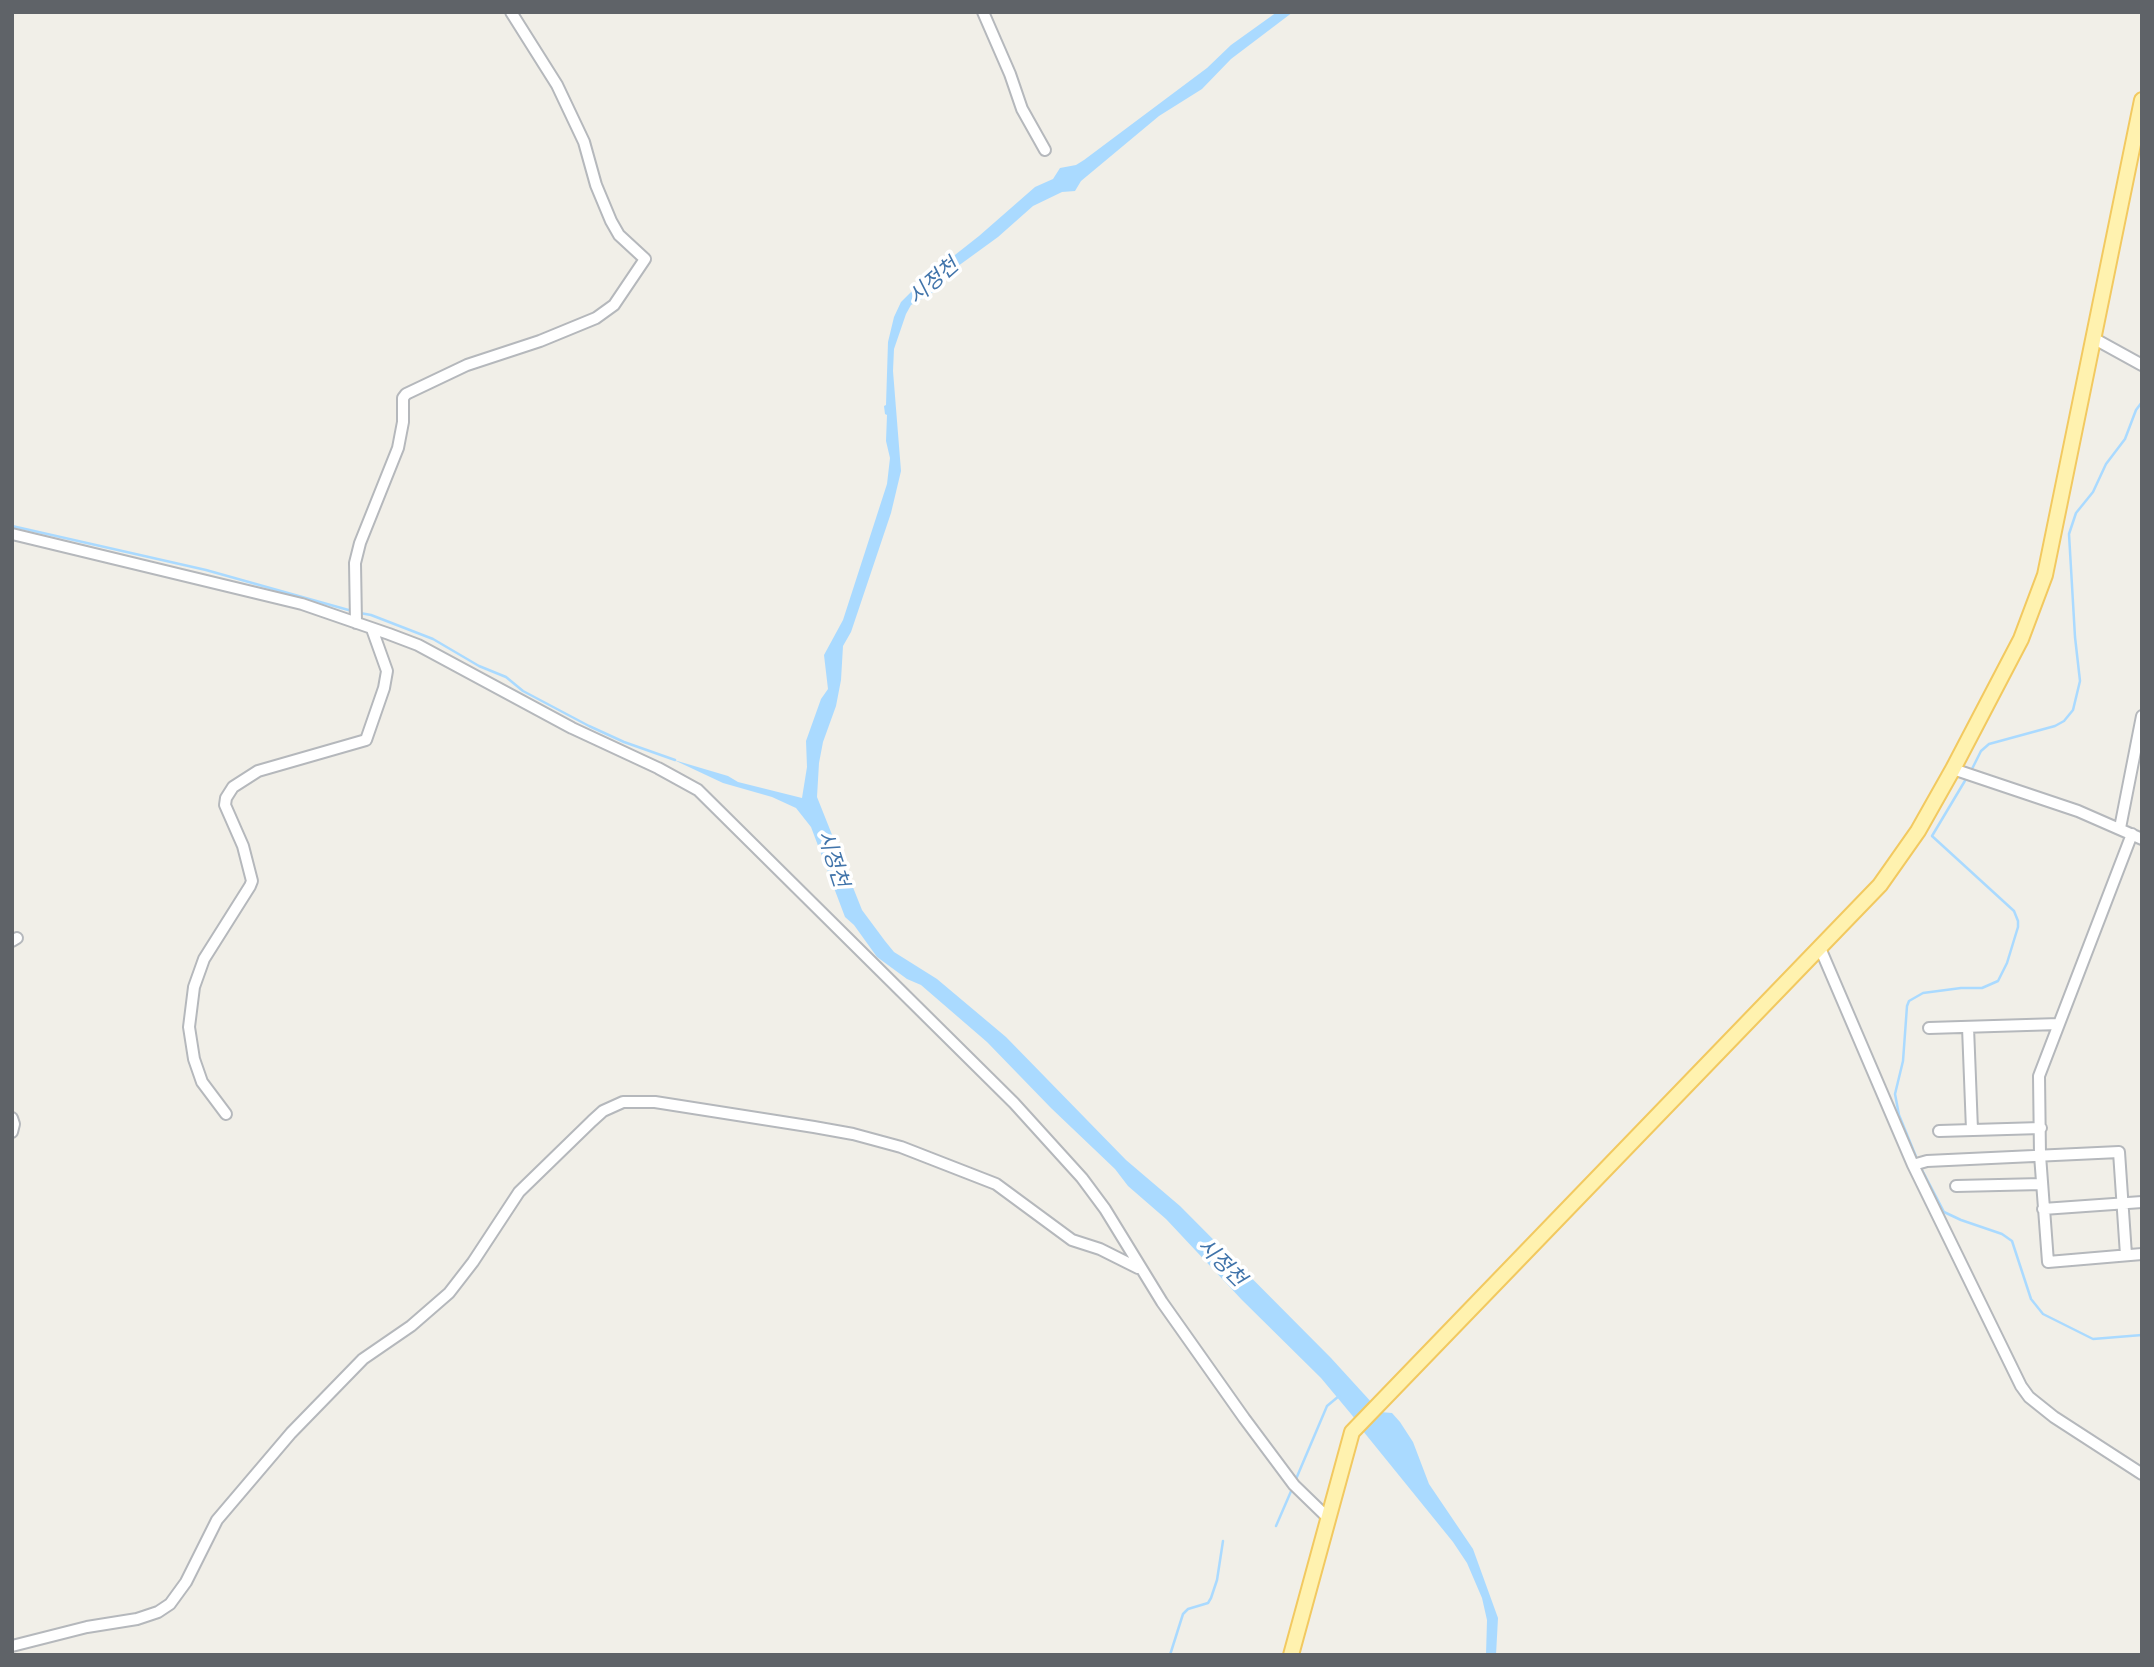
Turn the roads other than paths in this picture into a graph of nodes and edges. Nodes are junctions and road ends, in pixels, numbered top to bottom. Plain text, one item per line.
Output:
1 (511, 12) edge
2 (983, 12) edge
3 (2142, 100) edge
4 (1045, 150) dead end
5 (2093, 338) junction
6 (2142, 366) edge
7 (12, 534) edge
8 (356, 623) junction
9 (372, 629) junction
10 (2142, 716) edge
11 (1953, 769) junction
12 (2120, 828) junction
13 (2137, 837) edge
14 (1820, 948) junction
15 (2059, 1024) junction
16 (1968, 1027) junction
17 (1929, 1028) dead end
18 (226, 1114) dead end
19 (12, 1118) edge
20 (2041, 1128) junction
21 (1972, 1130) junction
22 (1939, 1131) dead end
23 (12, 1132) edge
24 (2040, 1155) junction
25 (1913, 1165) junction
26 (2042, 1184) junction
27 (1956, 1186) dead end
28 (2142, 1202) edge
29 (2122, 1203) junction
30 (2043, 1209) junction
31 (2142, 1254) edge
32 (2126, 1255) junction
33 (1141, 1269) junction
34 (2142, 1474) edge
35 (1328, 1518) junction
36 (12, 1646) edge
37 (1291, 1655) edge

1 - 8 street
2 - 4 street
3 - 5 main road
5 - 6 street
5 - 11 main road
7 - 8 street
8 - 9 street
9 - 18 street
9 - 33 street
10 - 12 street
11 - 12 street
11 - 14 main road
12 - 13 street
13 - 15 street
14 - 25 street
14 - 35 main road
15 - 16 street
15 - 20 street
16 - 17 street
16 - 21 street
19 - 23 street
20 - 21 street
20 - 24 street
21 - 22 street
24 - 25 street
24 - 26 street
24 - 29 street
25 - 34 street
26 - 27 street
26 - 30 street
28 - 29 street
29 - 30 street
29 - 32 street
30 - 32 street
31 - 32 street
33 - 35 street
33 - 36 street
35 - 37 main road

